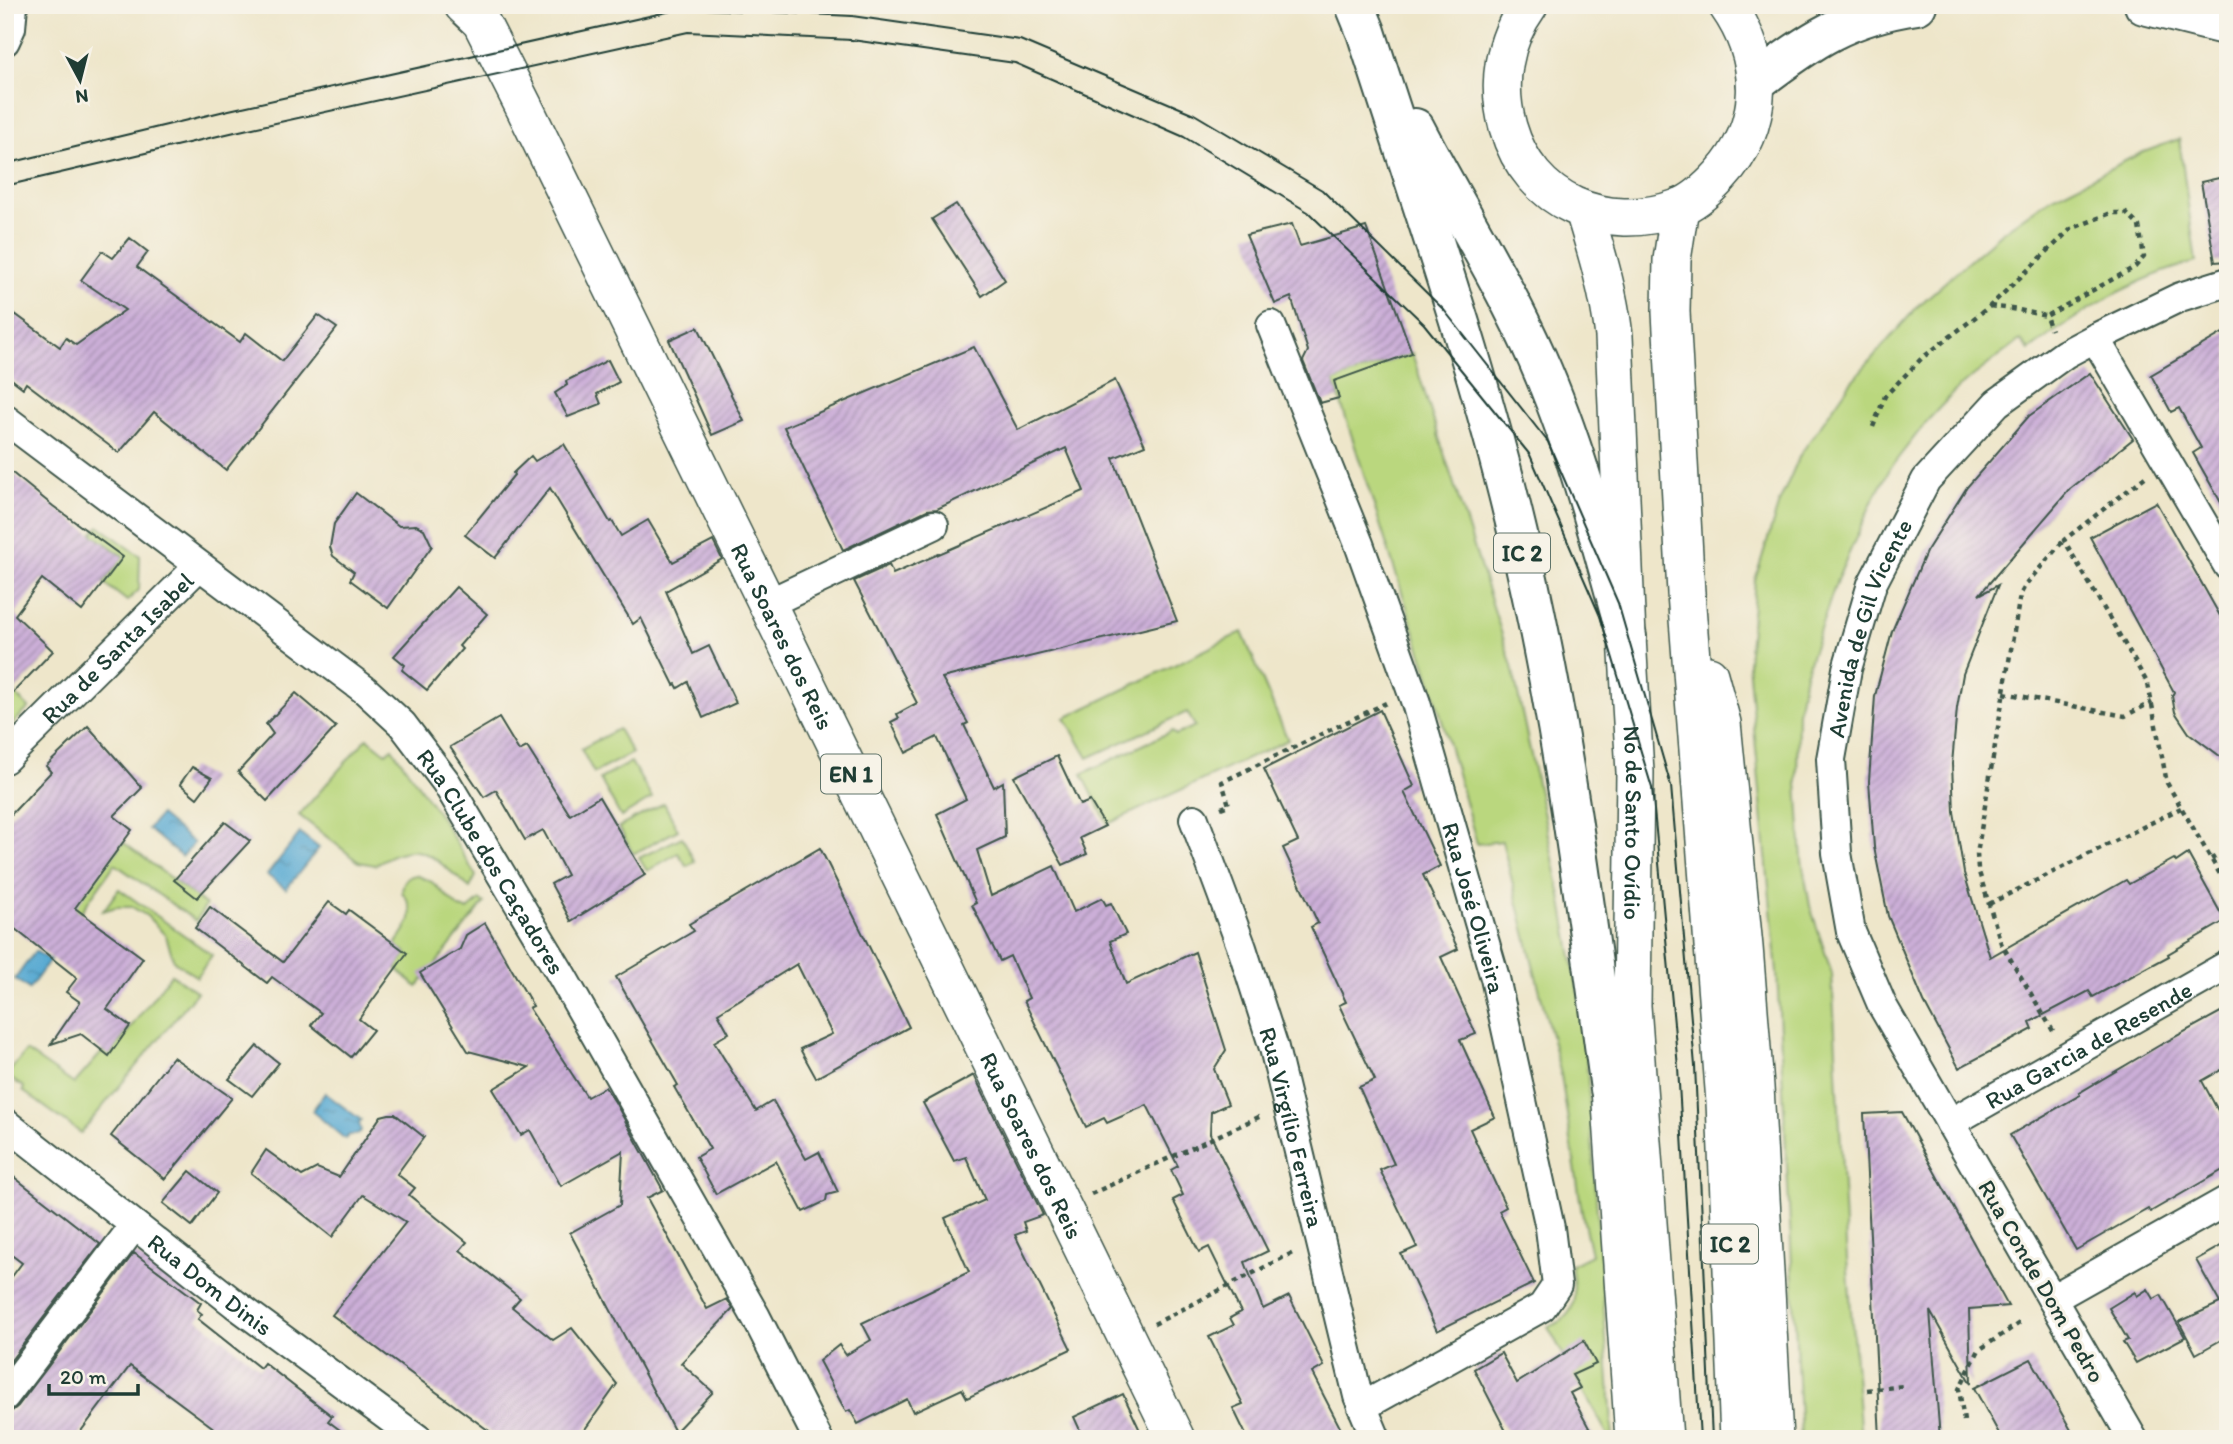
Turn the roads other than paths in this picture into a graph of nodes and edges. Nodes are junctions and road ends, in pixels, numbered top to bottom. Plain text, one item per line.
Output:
1 (13, 5) edge
2 (1529, 5) edge
3 (1727, 5) edge
4 (1917, 5) edge
5 (2144, 5) edge
6 (472, 14) edge
7 (1361, 19) edge
8 (2228, 26) edge
9 (5, 41) edge
10 (1756, 82) junction
11 (1680, 207) junction
12 (1584, 211) junction
13 (2228, 282) edge
14 (1270, 325) dead end
15 (2095, 338) junction
16 (5, 419) edge
17 (934, 525) dead end
18 (199, 566) junction
19 (2228, 566) edge
20 (1686, 593) junction
21 (767, 604) junction
22 (1626, 637) junction
23 (5, 759) edge
24 (1635, 772) junction
25 (1194, 819) road end
26 (2228, 965) edge
27 (1610, 1089) junction
28 (5, 1123) edge
29 (1951, 1123) junction
30 (2228, 1200) edge
31 (134, 1226) junction
32 (2052, 1299) junction
33 (5, 1396) edge
34 (1362, 1407) junction
35 (418, 1439) edge
36 (818, 1439) edge
37 (1176, 1439) edge
38 (1376, 1439) edge
39 (1634, 1439) edge
40 (1664, 1439) edge
41 (1739, 1439) edge
42 (1774, 1439) edge
43 (2133, 1439) edge

1 - 9 street
2 - 12 main road
3 - 10 main road
4 - 10 highway
5 - 8 highway
6 - 21 main road, Rua Soares dos Reis / EN 1
7 - 22 highway, IC 2
7 - 27 highway, IC 2
10 - 11 main road
11 - 12 main road
11 - 20 main road, IC 2
12 - 22 main road, Nó de Santo Ovídio
13 - 15 street, Avenida de Gil Vicente
14 - 34 street, Rua José Oliveira
15 - 19 street
15 - 29 street, Avenida de Gil Vicente
16 - 18 street, Rua Clube dos Caçadores
17 - 21 street
18 - 23 street, Rua de Santa Isabel
18 - 36 street, Rua Clube dos Caçadores
20 - 41 main road, IC 2
20 - 42 main road, IC 2
21 - 37 main road, Rua Soares dos Reis / EN 1
22 - 24 main road, Nó de Santo Ovídio / IC 2
24 - 27 main road, IC 2
24 - 40 main road, Nó de Santo Ovídio / IC 2
25 - 34 street, Rua Virgílio Ferreira
26 - 29 street, Rua Garcia de Resende
27 - 39 main road, IC 2
28 - 31 street, Rua Dom Dinis
29 - 32 street, Rua Conde Dom Pedro
30 - 32 street
31 - 33 street
31 - 35 street, Rua Dom Dinis
32 - 43 street, Rua Conde Dom Pedro
34 - 38 street, Rua Virgílio Ferreira

